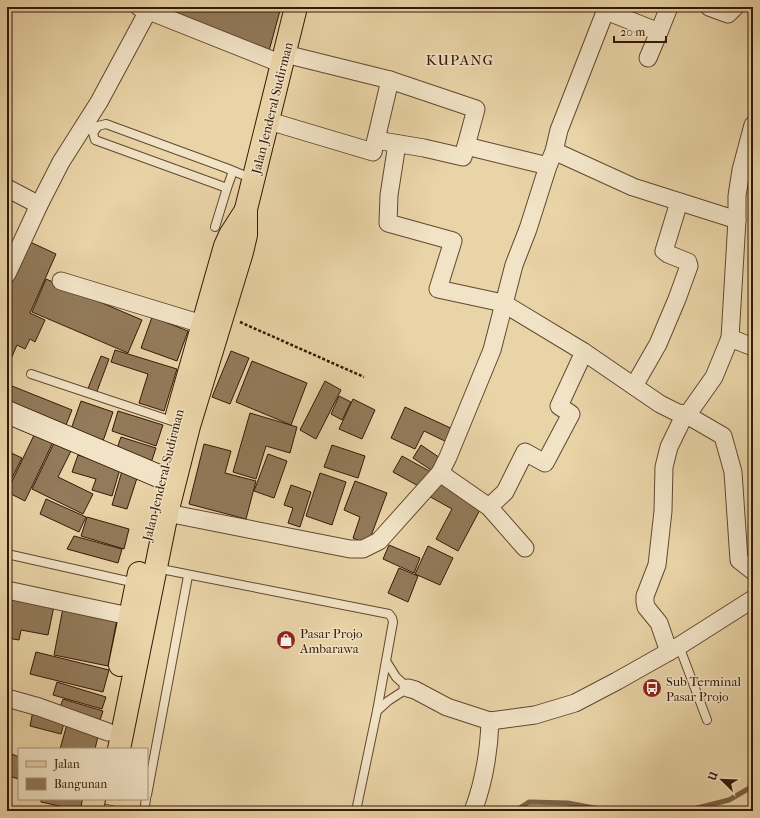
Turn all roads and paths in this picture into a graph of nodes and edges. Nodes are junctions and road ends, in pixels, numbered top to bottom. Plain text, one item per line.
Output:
1 (296, 7) edge
2 (669, 7) edge
3 (708, 7) edge
4 (735, 7) edge
5 (144, 9) edge
6 (607, 9) edge
7 (659, 32) junction
8 (648, 58) dead end
9 (283, 59) junction
10 (390, 80) junction
11 (269, 121) junction
12 (753, 125) edge
13 (376, 140) junction
14 (398, 144) junction
15 (466, 146) junction
16 (551, 158) junction
17 (233, 171) junction
18 (254, 180) junction
19 (7, 188) edge
20 (227, 188) junction
21 (679, 202) junction
22 (39, 205) junction
23 (246, 209) junction
24 (737, 220) junction
25 (215, 227) dead end
26 (7, 274) edge
27 (61, 281) dead end
28 (734, 281) junction
29 (504, 303) junction
30 (223, 314) junction
31 (202, 324) junction
32 (730, 338) junction
33 (753, 347) edge
34 (584, 352) junction
35 (31, 374) dead end
36 (364, 377) dead end
37 (634, 386) junction
38 (7, 412) edge
39 (687, 413) junction
40 (175, 422) junction
41 (440, 474) junction
42 (161, 477) junction
43 (489, 507) junction
44 (167, 513) junction
45 (525, 548) dead end
46 (7, 554) edge
47 (155, 568) junction
48 (753, 571) edge
49 (188, 576) junction
50 (137, 583) junction
51 (7, 590) edge
52 (753, 599) edge
53 (129, 616) junction
54 (674, 649) junction
55 (386, 661) junction
56 (408, 688) junction
57 (7, 698) edge
58 (378, 711) junction
59 (707, 720) dead end
60 (490, 721) junction
61 (110, 743) edge
62 (148, 790) edge
63 (146, 800) edge
64 (144, 811) edge
65 (356, 811) edge
66 (473, 811) edge

1 - 9 main road, Jalan Jenderal Sudirman
2 - 7 street
3 - 4 street
5 - 9 street
5 - 22 street
6 - 7 street
6 - 16 street
7 - 8 street
9 - 10 street
9 - 11 main road, Jalan Jenderal Sudirman
10 - 13 street
10 - 15 street
11 - 13 street
11 - 18 main road, Jalan Jenderal Sudirman
12 - 24 street
13 - 14 street
14 - 15 street
14 - 29 street
15 - 16 street
16 - 21 street
16 - 29 street
17 - 18 lane
17 - 20 lane
17 - 20 lane
18 - 23 main road, Jalan Jenderal Sudirman
19 - 22 street
20 - 25 lane
21 - 24 street
21 - 37 street
22 - 26 street
23 - 30 main road, Jalan Jenderal Sudirman
23 - 31 main road, Jalan Jenderal Sudirman
24 - 28 street
27 - 31 street
28 - 32 street
28 - 39 street
29 - 34 street
29 - 41 street
30 - 36 path
30 - 44 main road, Jalan Jenderal Sudirman
31 - 40 main road, Jalan Jenderal Sudirman
32 - 33 street
32 - 39 street
34 - 37 street
34 - 43 street
35 - 40 lane
37 - 39 street
38 - 42 street
39 - 48 street
39 - 54 street
40 - 42 main road, Jalan Jenderal Sudirman
41 - 43 street
41 - 44 street
42 - 50 main road, Jalan Jenderal Sudirman
43 - 45 street
44 - 47 main road, Jalan Jenderal Sudirman
46 - 50 lane
47 - 49 lane
47 - 61 main road, Jalan Jenderal Sudirman
49 - 55 lane
49 - 62 lane
50 - 53 main road, Jalan Jenderal Sudirman
51 - 53 street
52 - 54 street
53 - 61 main road, Jalan Jenderal Sudirman
54 - 59 lane
54 - 60 street
55 - 56 lane
55 - 58 lane
56 - 58 lane
56 - 60 street
57 - 61 street
58 - 65 lane
60 - 66 street
63 - 64 lane

